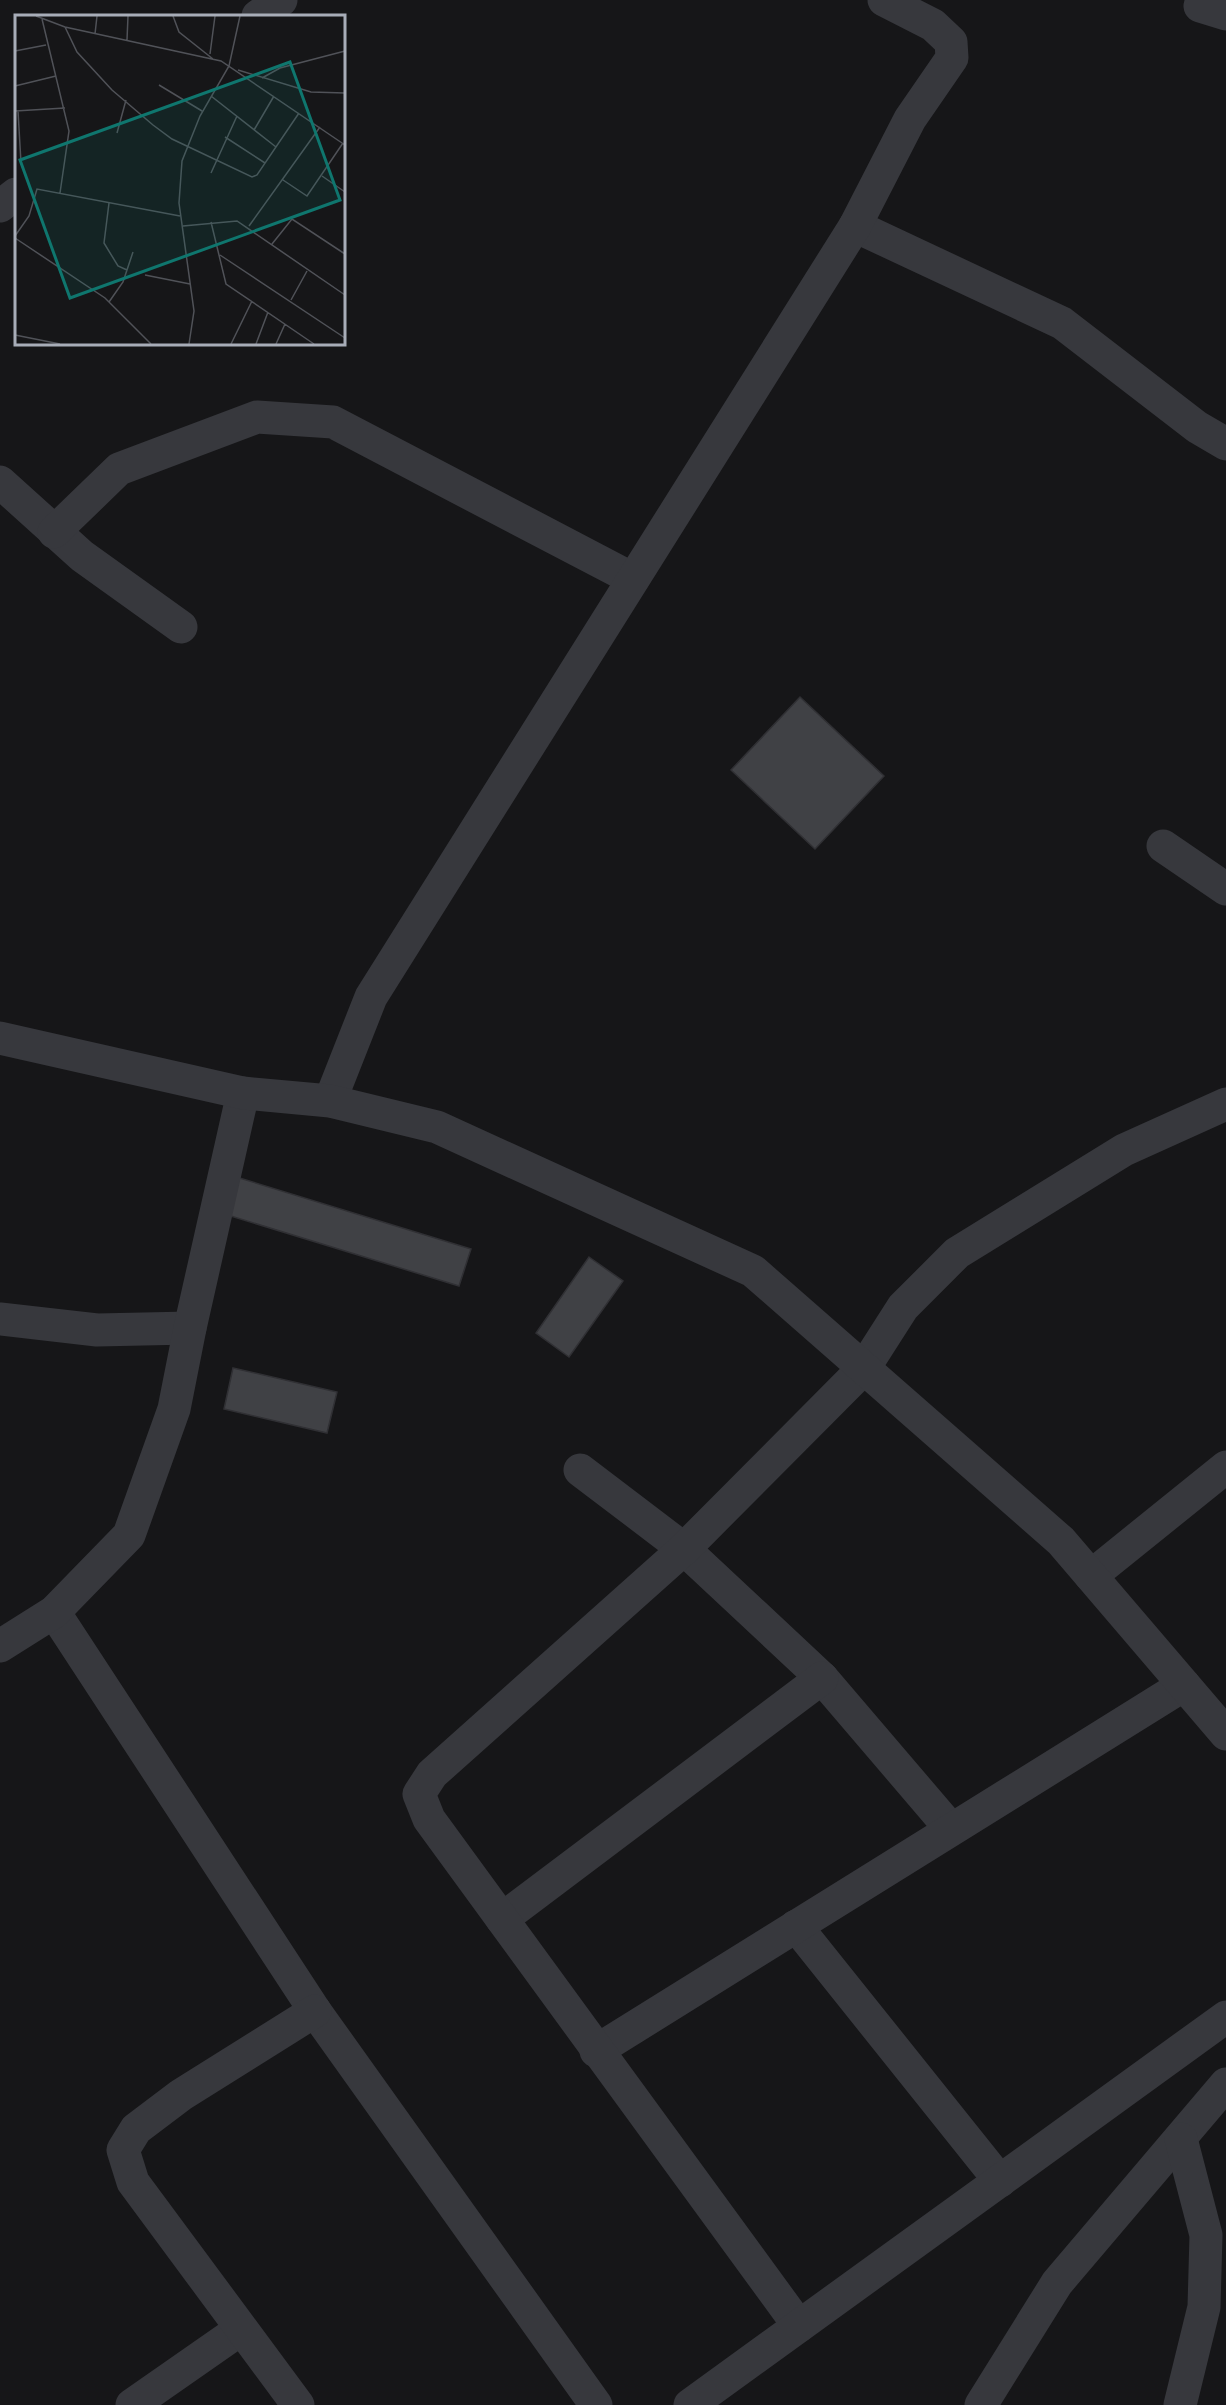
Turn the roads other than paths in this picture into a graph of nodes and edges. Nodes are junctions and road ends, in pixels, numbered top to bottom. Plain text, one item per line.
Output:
1 (281, 0) edge
2 (884, 0) edge
3 (259, 15) edge
4 (15, 195) edge
5 (0, 206) edge
6 (855, 226) junction
7 (1226, 444) edge
8 (0, 482) edge
9 (54, 532) junction
10 (633, 579) junction
11 (181, 627) dead end
12 (1163, 846) dead end
13 (1226, 889) edge
14 (0, 1038) edge
15 (243, 1094) junction
16 (330, 1101) junction
17 (1226, 1104) edge
18 (0, 1319) edge
19 (190, 1328) junction
20 (864, 1368) junction
21 (1226, 1467) edge
22 (580, 1470) dead end
23 (684, 1549) junction
24 (1091, 1576) junction
25 (54, 1612) junction
26 (0, 1646) edge
27 (822, 1678) junction
28 (1184, 1685) junction
29 (1226, 1734) edge
30 (951, 1829) junction
31 (502, 1919) junction
32 (796, 1926) junction
33 (315, 2012) junction
34 (1226, 2017) edge
35 (596, 2051) junction
36 (1226, 2084) edge
37 (1181, 2139) junction
38 (1000, 2181) junction
39 (799, 2326) junction
40 (241, 2329) junction
41 (132, 2405) edge
42 (298, 2405) edge
43 (596, 2405) edge
44 (690, 2405) edge
45 (981, 2405) edge
46 (1180, 2405) edge

1 - 3 street
2 - 6 street
4 - 5 street
6 - 7 street
6 - 10 street
8 - 9 street
9 - 10 street
9 - 11 street
10 - 16 street
12 - 13 street
14 - 15 street
15 - 16 street
15 - 19 street
16 - 20 street
17 - 20 street
18 - 19 street
19 - 25 street
20 - 23 street
20 - 24 street
21 - 24 street
22 - 23 street
23 - 27 street
23 - 31 street
24 - 28 street
25 - 26 street
25 - 33 street
27 - 30 street
27 - 31 street
28 - 29 street
28 - 30 street
30 - 32 street
31 - 35 street
32 - 35 street
32 - 38 street
33 - 40 street
33 - 43 street
34 - 38 street
35 - 39 street
36 - 37 street
37 - 45 street
37 - 46 street
38 - 39 street
39 - 44 street
40 - 41 street
40 - 42 street

